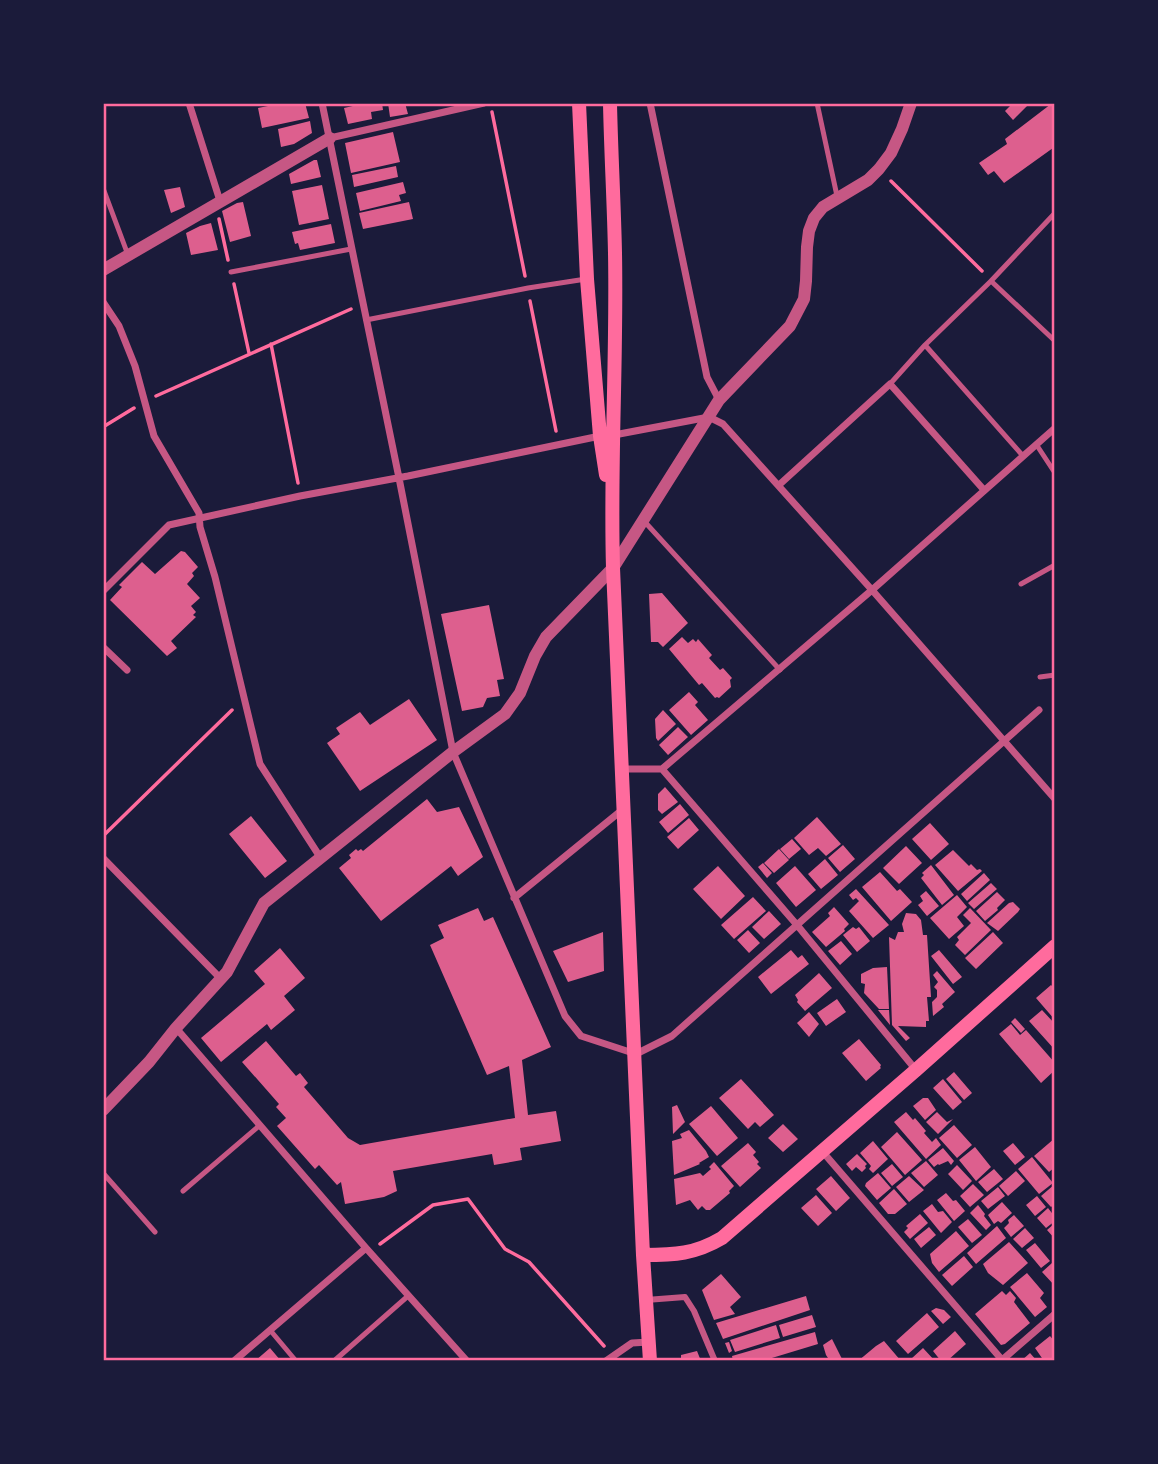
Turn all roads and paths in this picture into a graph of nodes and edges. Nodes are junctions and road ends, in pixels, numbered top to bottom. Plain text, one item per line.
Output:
1 (189, 103) edge
2 (322, 103) edge
3 (484, 103) edge
4 (579, 103) edge
5 (610, 103) edge
6 (650, 103) edge
7 (817, 103) edge
8 (911, 103) edge
9 (330, 138) junction
10 (879, 169) junction
11 (103, 188) edge
12 (837, 197) junction
13 (220, 201) junction
14 (1055, 213) edge
15 (351, 249) junction
16 (128, 255) junction
17 (103, 270) edge
18 (231, 272) dead end
19 (587, 279) junction
20 (992, 281) junction
21 (103, 302) edge
22 (363, 303) junction
23 (366, 320) junction
24 (1055, 341) edge
25 (271, 344) junction
26 (925, 345) junction
27 (891, 384) junction
28 (719, 400) junction
29 (145, 401) junction
30 (709, 417) junction
31 (103, 427) edge
32 (1055, 428) edge
33 (607, 436) junction
34 (1036, 444) junction
35 (1023, 456) junction
36 (1055, 473) edge
37 (399, 478) junction
38 (779, 485) junction
39 (984, 490) junction
40 (300, 496) junction
41 (200, 519) junction
42 (644, 521) junction
43 (1055, 565) edge
44 (613, 568) junction
45 (1021, 584) dead end
46 (872, 590) junction
47 (103, 591) edge
48 (103, 647) edge
49 (127, 670) dead end
50 (780, 670) junction
51 (1055, 675) edge
52 (1041, 677) dead end
53 (244, 698) junction
54 (1039, 710) dead end
55 (1004, 741) junction
56 (453, 752) junction
57 (623, 769) junction
58 (662, 769) junction
59 (1055, 799) edge
60 (624, 808) junction
61 (103, 836) edge
62 (320, 857) junction
63 (103, 858) edge
64 (514, 898) junction
65 (797, 925) junction
66 (1055, 946) edge
67 (221, 979) junction
68 (176, 1028) junction
69 (636, 1054) junction
70 (916, 1070) junction
71 (103, 1110) edge
72 (260, 1125) junction
73 (822, 1151) junction
74 (103, 1172) edge
75 (183, 1191) dead end
76 (155, 1232) dead end
77 (368, 1250) junction
78 (643, 1255) junction
79 (408, 1296) junction
80 (646, 1300) junction
81 (1055, 1314) edge
82 (270, 1330) junction
83 (650, 1342) junction
84 (609, 1358) edge
85 (1002, 1360) edge
86 (234, 1361) edge
87 (296, 1361) edge
88 (334, 1361) edge
89 (467, 1361) edge
90 (650, 1361) edge
91 (715, 1361) edge

1 - 13 street
2 - 9 street
3 - 9 street
4 - 19 main road
5 - 33 main road
6 - 28 street
7 - 12 lane
8 - 10 street
9 - 13 street
9 - 15 street
10 - 12 street
10 - 20 path
11 - 16 lane
12 - 28 street
13 - 16 street
14 - 20 lane
15 - 18 lane
15 - 22 street
16 - 17 street
19 - 23 lane
19 - 33 main road
20 - 24 lane
20 - 26 lane
21 - 29 street
22 - 23 street
22 - 25 path
23 - 37 street
25 - 29 path
25 - 40 path
26 - 27 lane
26 - 35 lane
27 - 38 street
27 - 39 street
28 - 30 street
29 - 31 path
29 - 41 street
30 - 33 street
30 - 38 street
30 - 42 street
32 - 34 street
33 - 37 street
33 - 44 main road
34 - 35 street
34 - 36 lane
35 - 39 street
37 - 40 street
37 - 56 street
38 - 46 street
39 - 46 street
40 - 41 street
41 - 47 street
41 - 53 street
42 - 44 street
42 - 50 lane
43 - 45 lane
44 - 56 street
44 - 57 main road
46 - 50 street
46 - 55 street
48 - 49 street
50 - 58 street
51 - 52 lane
53 - 61 path
53 - 62 street
54 - 55 street
55 - 59 street
55 - 65 street
56 - 62 street
56 - 64 street
57 - 58 street
57 - 60 main road
58 - 65 street
60 - 64 street
60 - 69 main road
62 - 67 street
63 - 67 street
64 - 69 street
65 - 69 street
65 - 70 street
66 - 70 main road
67 - 68 street
68 - 71 street
68 - 72 street
69 - 78 main road
70 - 73 main road
72 - 75 lane
72 - 77 street
73 - 78 main road
73 - 85 street
74 - 76 lane
77 - 79 street
77 - 82 street
77 - 84 path
78 - 80 main road
79 - 88 lane
79 - 89 street
80 - 83 main road
80 - 91 street
81 - 85 street
82 - 86 street
82 - 87 lane
83 - 84 street
83 - 90 main road

